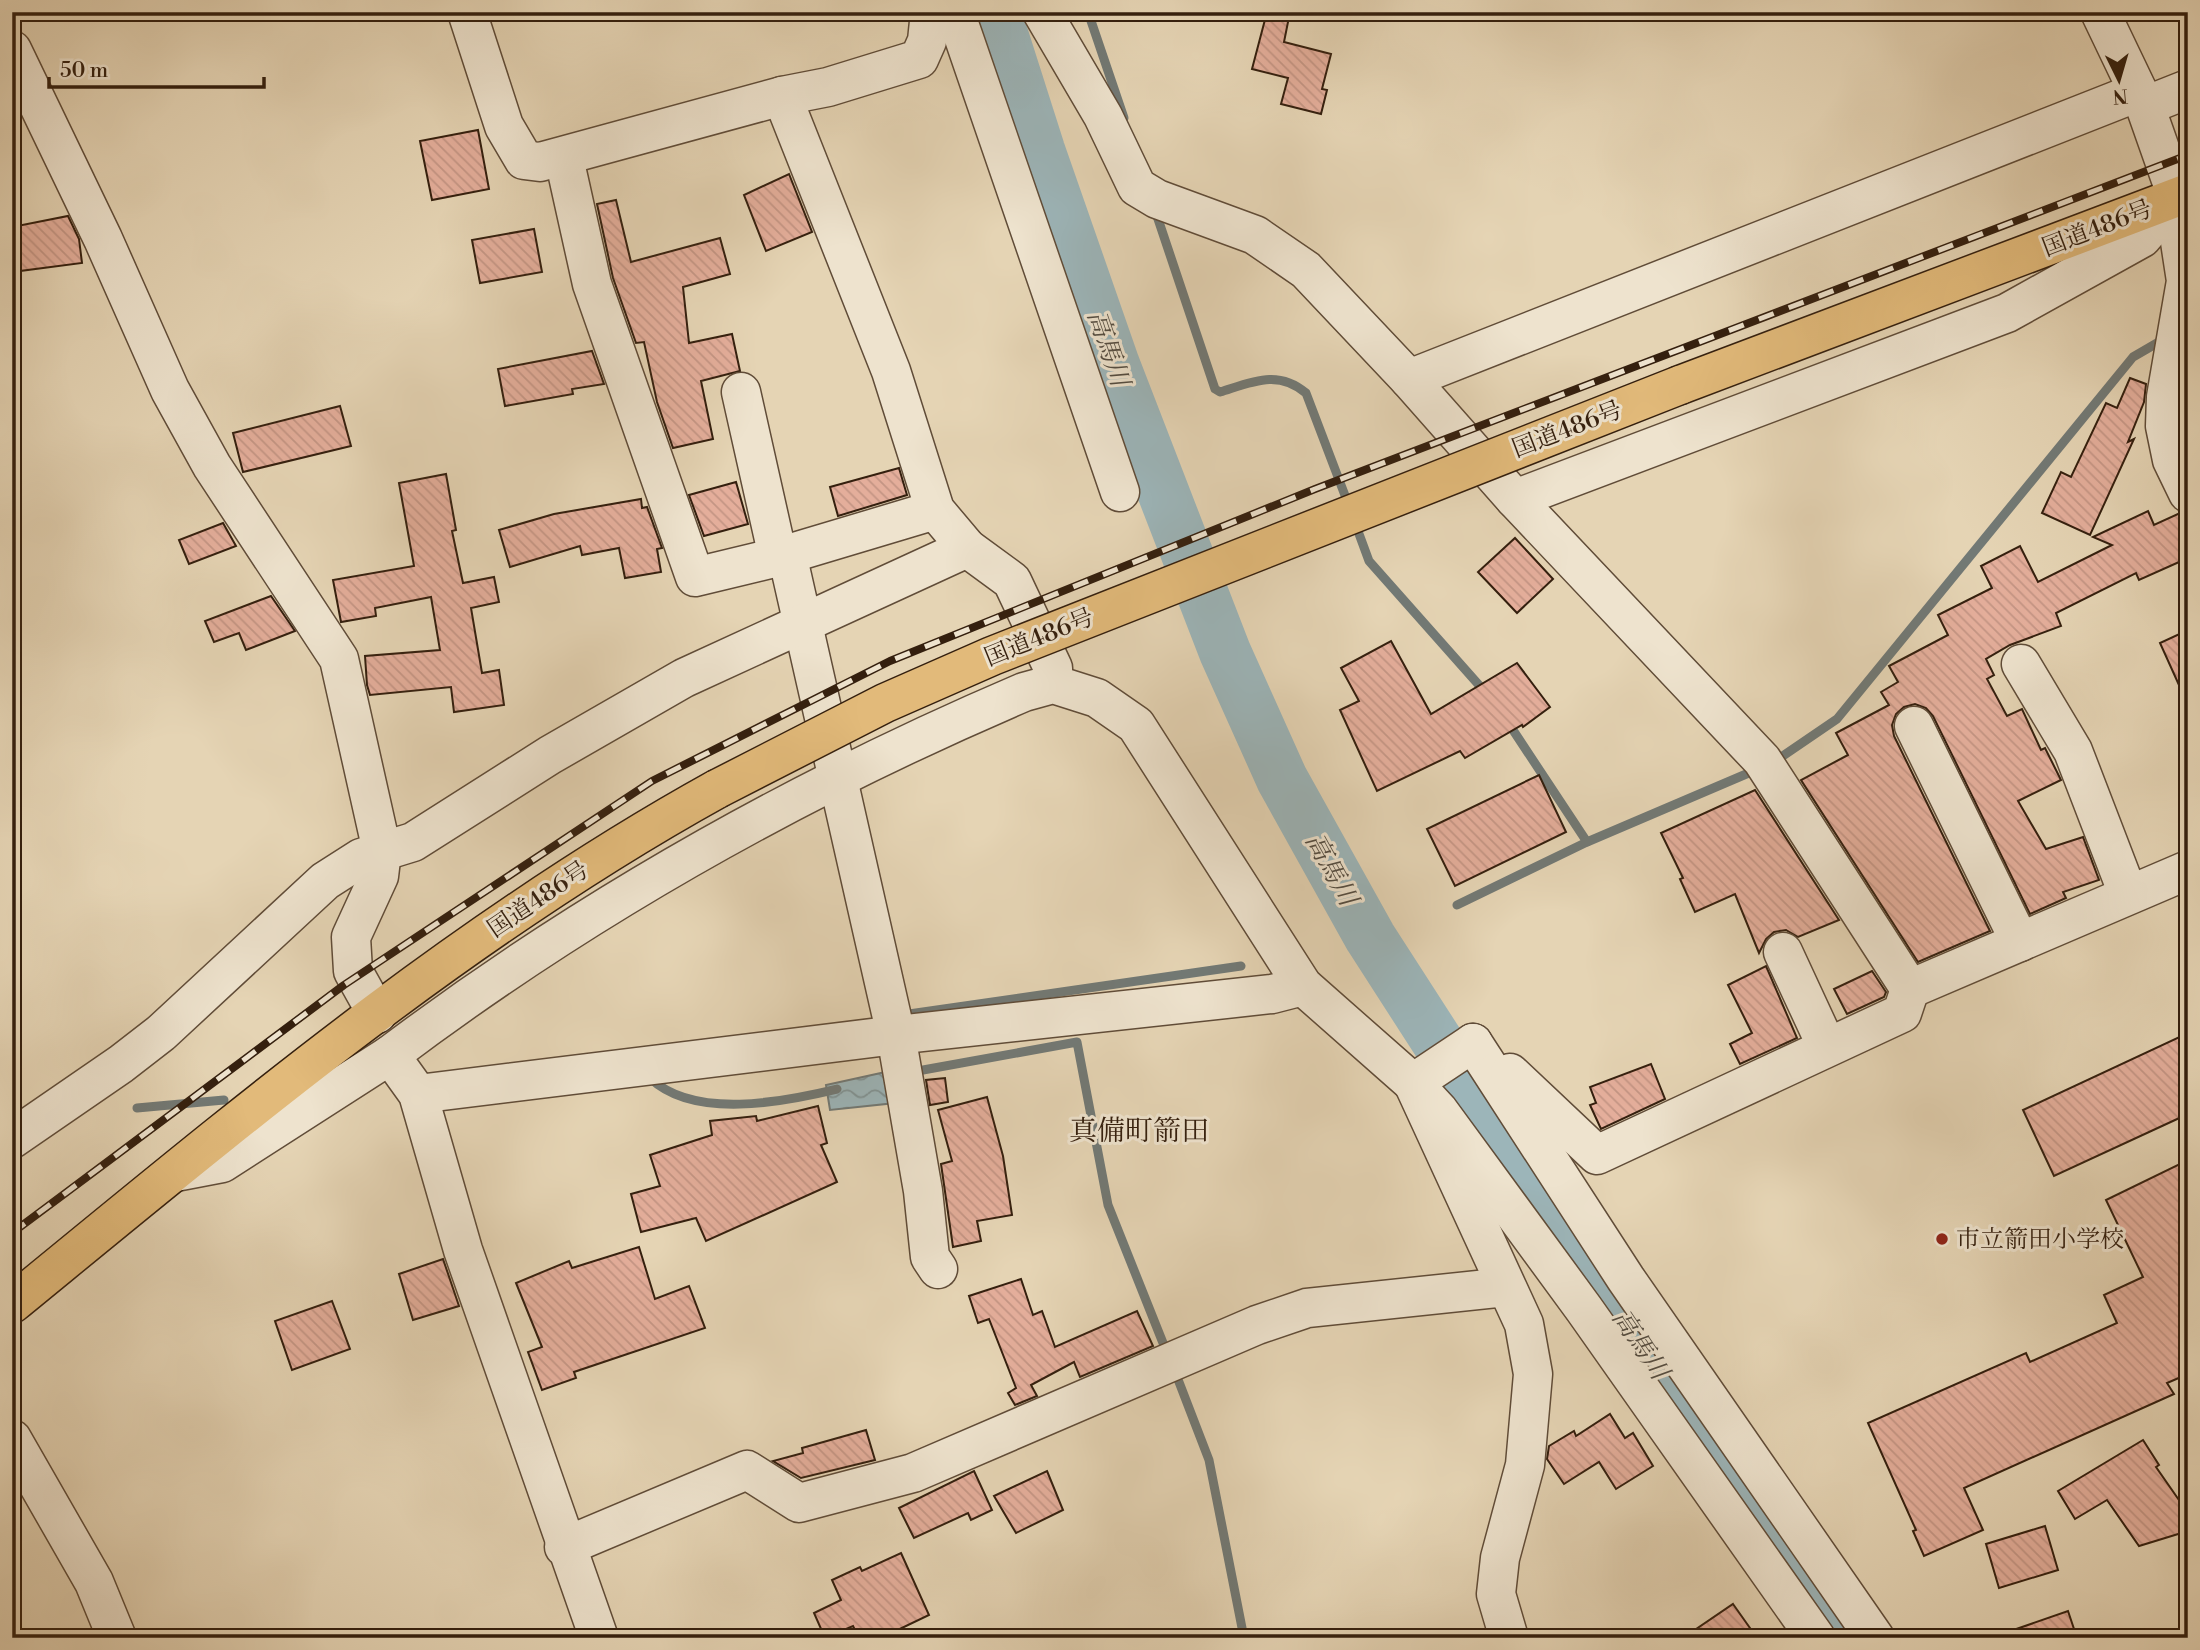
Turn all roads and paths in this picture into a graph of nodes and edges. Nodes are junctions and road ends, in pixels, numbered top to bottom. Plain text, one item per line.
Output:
1 (467, 12) edge
2 (930, 12) edge
3 (955, 12) edge
4 (1042, 12) edge
5 (2099, 12) edge
6 (12, 50) edge
7 (2188, 89) edge
8 (782, 96) junction
9 (2141, 99) junction
10 (564, 158) junction
11 (2182, 195) edge
12 (1409, 379) junction
13 (741, 392) dead end
14 (1120, 492) dead end
15 (2188, 493) edge
16 (1515, 499) junction
17 (935, 510) junction
18 (967, 548) junction
19 (782, 555) junction
20 (803, 621) junction
21 (2021, 664) dead end
22 (1053, 684) junction
23 (1914, 726) dead end
24 (836, 778) junction
25 (382, 851) junction
26 (2188, 870) edge
27 (2128, 894) junction
28 (2020, 942) junction
29 (1783, 953) dead end
30 (1303, 986) junction
31 (1910, 989) junction
32 (377, 1014) junction
33 (897, 1043) junction
34 (1467, 1047) junction
35 (1827, 1047) junction
36 (390, 1055) junction
37 (1419, 1078) junction
38 (418, 1094) junction
39 (12, 1139) edge
40 (175, 1172) junction
41 (938, 1269) dead end
42 (1506, 1287) junction
43 (12, 1304) edge
44 (12, 1438) edge
45 (564, 1547) junction
46 (117, 1638) edge
47 (598, 1638) edge
48 (1509, 1638) edge
49 (1816, 1638) edge
50 (1875, 1638) edge

1 - 10 street
2 - 8 street
3 - 14 street
4 - 12 street
5 - 9 street
6 - 25 street
7 - 9 street
8 - 10 street
8 - 17 street
9 - 11 street
9 - 12 street
10 - 19 street
11 - 15 street
11 - 16 street
11 - 32 highway, 国道486号, bridge
12 - 16 street
13 - 19 street
16 - 31 street
17 - 18 street
17 - 19 street
18 - 20 street
18 - 22 street
19 - 20 street
20 - 24 street
20 - 25 street
21 - 27 street
22 - 24 street
22 - 30 street
23 - 28 street
24 - 33 street
24 - 36 street
25 - 32 street
25 - 39 street
26 - 27 street
27 - 28 street
28 - 31 street
29 - 35 street
30 - 33 street
30 - 37 street
31 - 35 street
32 - 40 highway, 国道486号
33 - 38 street
33 - 41 street
34 - 35 street
34 - 37 street
34 - 50 street
36 - 38 street
36 - 40 street
37 - 42 street
37 - 49 street
38 - 45 street
40 - 43 highway, 国道486号
42 - 45 street
42 - 48 street
44 - 46 street
45 - 47 street

